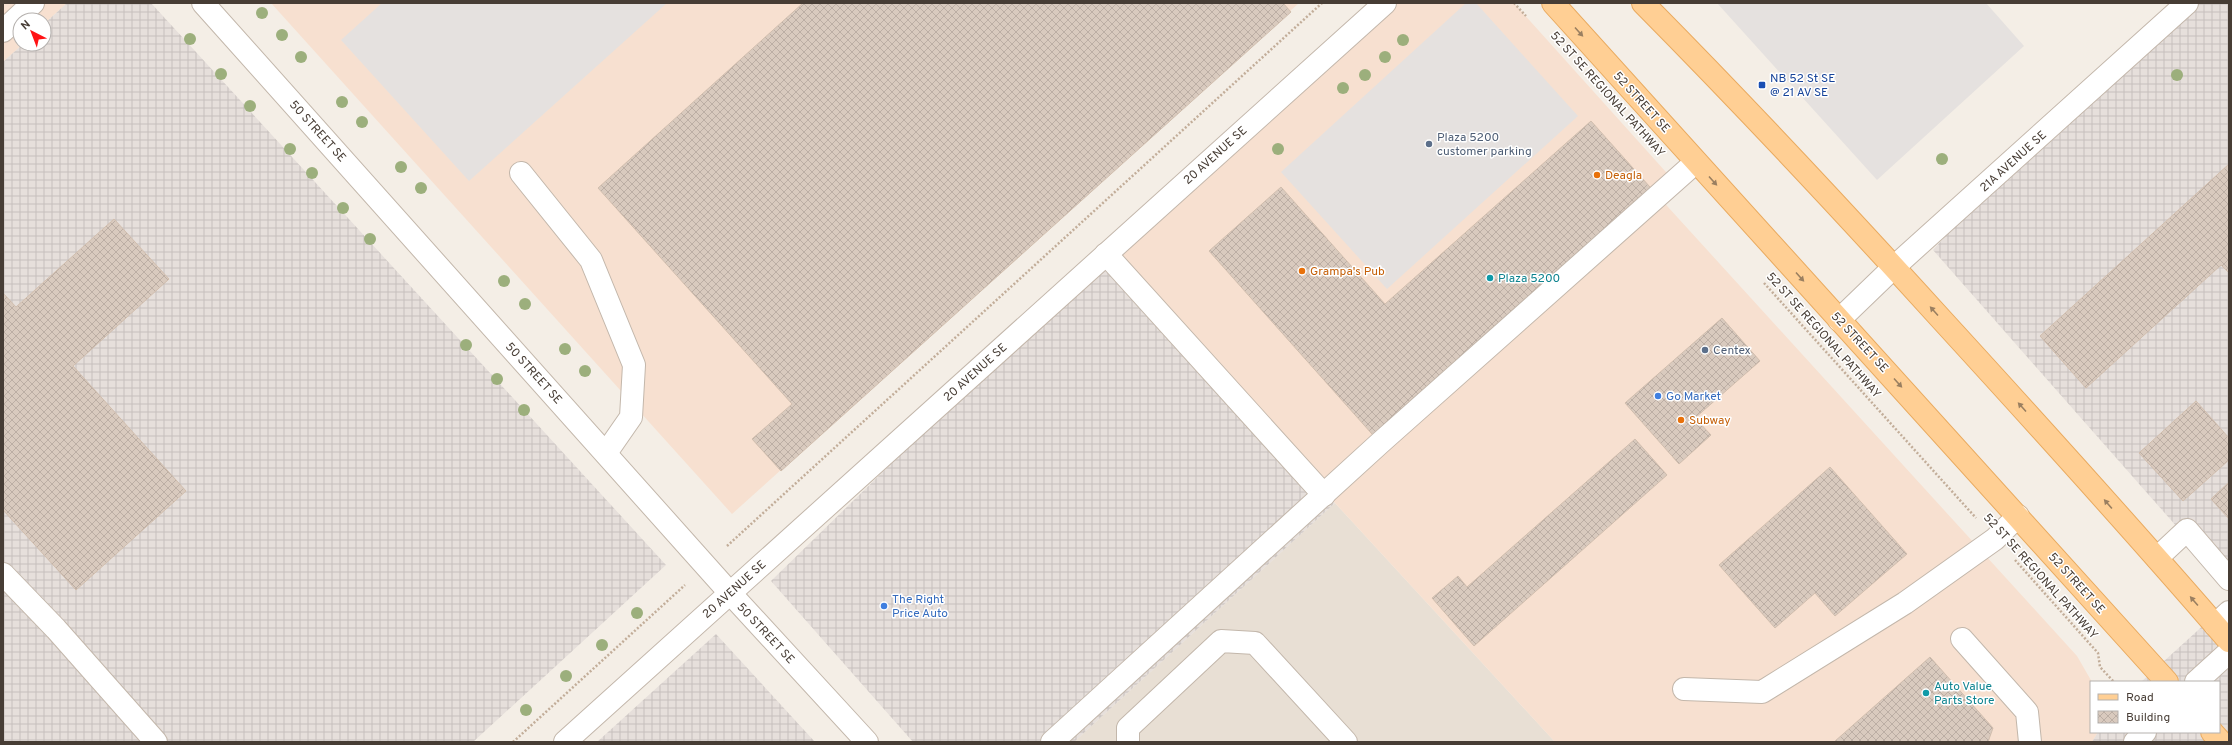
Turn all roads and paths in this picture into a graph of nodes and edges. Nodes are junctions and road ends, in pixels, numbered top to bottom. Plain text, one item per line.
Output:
1 (33, 3) edge
2 (203, 3) edge
3 (1322, 3) edge
4 (1385, 3) edge
5 (1514, 3) edge
6 (1553, 3) edge
7 (1643, 3) edge
8 (2187, 3) edge
9 (1529, 20) dead end
10 (3, 30) edge
11 (1696, 162) junction
12 (521, 172) dead end
13 (1106, 254) junction
14 (1894, 267) junction
15 (1759, 277) dead end
16 (1839, 320) junction
17 (606, 453) junction
18 (1324, 495) junction
19 (2018, 516) junction
20 (1995, 539) junction
21 (2157, 558) junction
22 (706, 566) junction
23 (3, 574) edge
24 (2229, 579) edge
25 (730, 593) junction
26 (2222, 618) edge
27 (1962, 639) dead end
28 (2229, 641) edge
29 (2229, 652) edge
30 (2113, 681) edge
31 (2166, 681) edge
32 (2197, 681) edge
33 (1684, 689) dead end
34 (2144, 733) edge
35 (2213, 733) edge
36 (156, 742) edge
37 (513, 742) edge
38 (565, 742) edge
39 (867, 742) edge
40 (1052, 742) edge
41 (1128, 742) edge
42 (1346, 742) edge
43 (2030, 742) edge
44 (2135, 742) edge
45 (2221, 742) edge

1 - 10 street
2 - 17 street, 50 STREET SE
3 - 22 path
4 - 13 street, 20 AVENUE SE
5 - 9 path
6 -> 11 main road, 52 STREET SE
7 - 14 main road
8 - 14 street, 21A AVENUE SE
11 -> 16 main road, 52 STREET SE
11 - 18 street
12 - 17 street
13 - 18 street
13 - 25 street, 20 AVENUE SE
14 - 16 street, 21A AVENUE SE
21 -> 14 main road
15 - 20 path, 52 ST SE REGIONAL PATHWAY
16 -> 19 main road, 52 STREET SE
17 - 22 street, 50 STREET SE
18 - 40 street
19 - 20 street
19 - 31 main road, 52 STREET SE
20 - 30 path, 52 ST SE REGIONAL PATHWAY
20 - 33 street
21 - 24 street
26 -> 21 main road
22 - 25 street, 50 STREET SE
22 - 37 path
23 - 36 street
25 - 38 street, 20 AVENUE SE
25 - 39 street, 50 STREET SE
26 - 28 main road
27 - 43 street
29 - 32 street
34 - 44 street
35 - 45 main road
41 - 42 street

